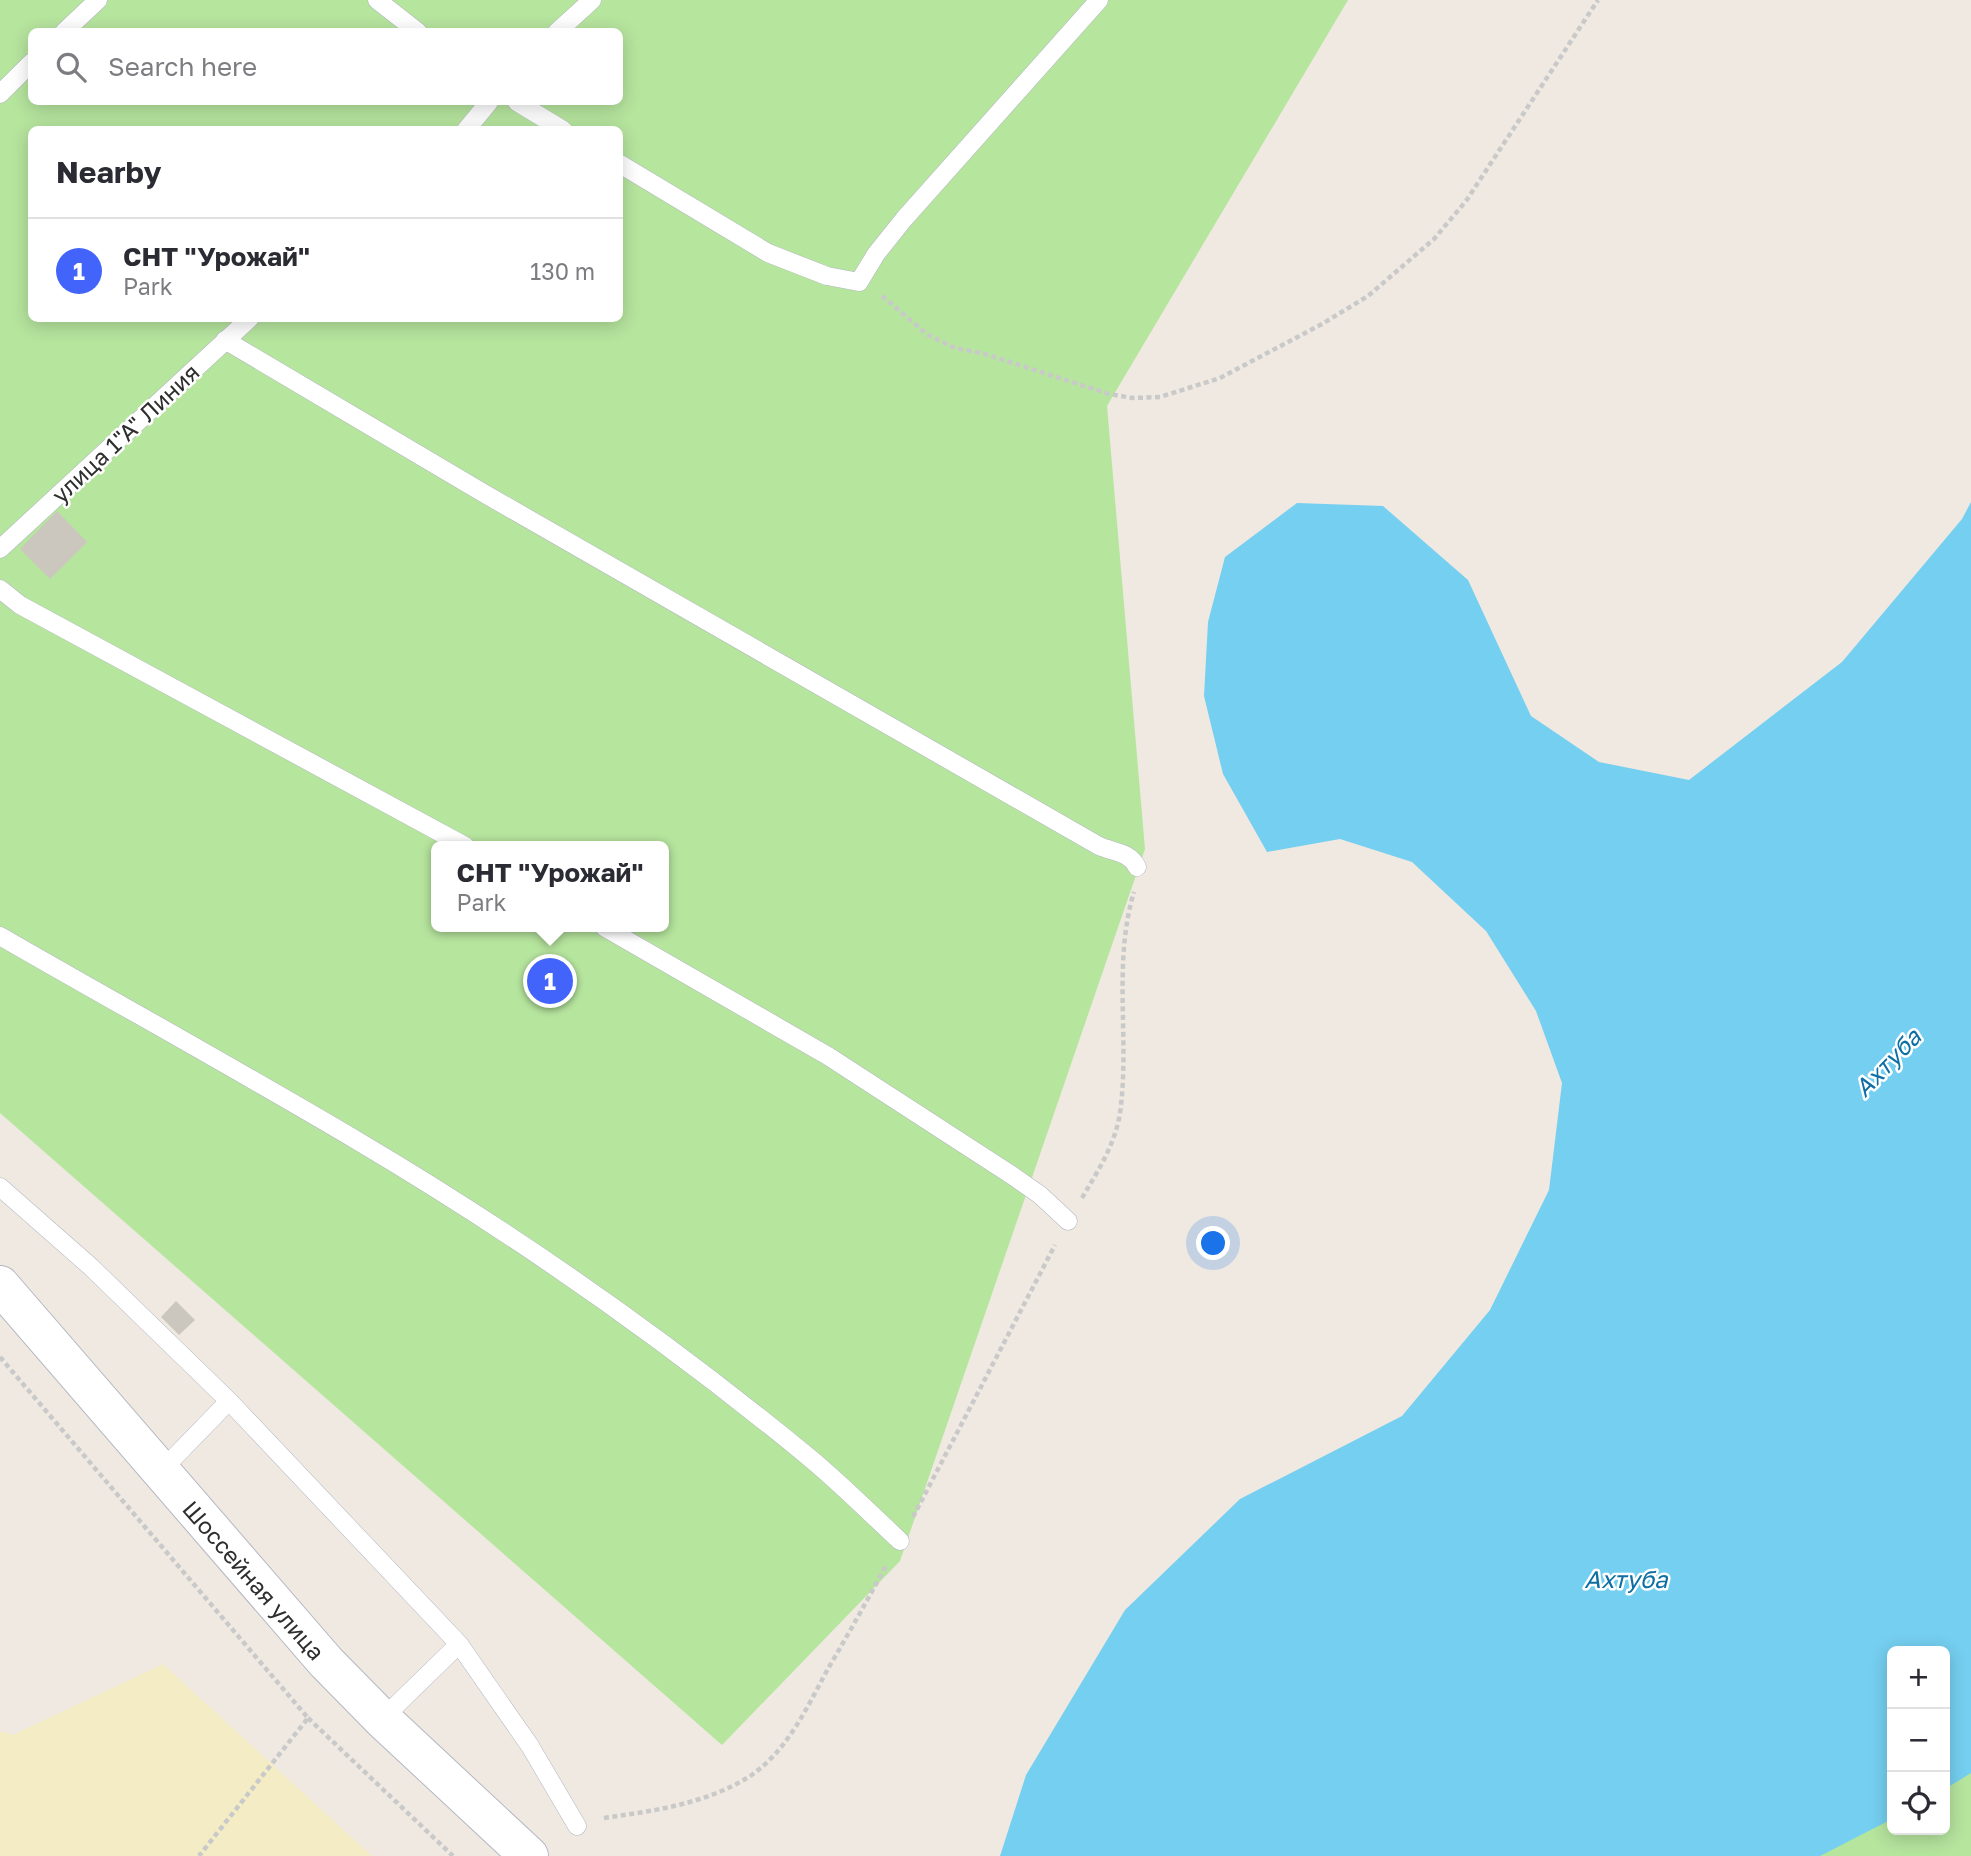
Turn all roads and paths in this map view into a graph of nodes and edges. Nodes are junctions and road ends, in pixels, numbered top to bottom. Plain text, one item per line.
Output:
1 (98, 0) edge
2 (377, 0) edge
3 (592, 0) edge
4 (1099, 0) edge
5 (1598, 0) edge
6 (68, 28) edge
7 (413, 28) edge
8 (561, 28) edge
9 (28, 66) edge
10 (0, 94) edge
11 (487, 105) edge
12 (522, 105) edge
13 (469, 126) edge
14 (556, 126) edge
15 (623, 166) edge
16 (859, 282) junction
17 (245, 322) edge
18 (225, 340) junction
19 (0, 549) edge
20 (0, 589) edge
21 (456, 841) edge
22 (1137, 867) joint
23 (613, 932) edge
24 (0, 936) edge
25 (0, 1187) edge
26 (1068, 1221) junction
27 (0, 1284) edge
28 (0, 1357) edge
29 (229, 1401) junction
30 (160, 1472) junction
31 (900, 1541) junction
32 (459, 1644) junction
33 (308, 1718) junction
34 (382, 1718) junction
35 (577, 1826) joint
36 (199, 1856) edge
37 (453, 1856) edge
38 (529, 1856) edge

1 - 6 lane
2 - 7 lane
3 - 8 lane
4 - 16 lane
5 - 16 path
9 - 10 lane
11 - 13 lane
12 - 14 lane
15 - 16 lane
17 - 18 lane, улица 1"А" Линия
18 - 19 lane, улица 1"А" Линия
18 - 22 lane
20 - 21 lane
22 - 26 path
23 - 26 lane
24 - 31 lane
25 - 29 lane
26 - 31 path
27 - 30 street, Шоссейная улица
28 - 33 path
29 - 30 lane
29 - 32 lane
30 - 34 street, Шоссейная улица
31 - 35 path
32 - 34 lane
32 - 35 lane
33 - 36 path
33 - 37 path
34 - 38 street, Шоссейная улица

